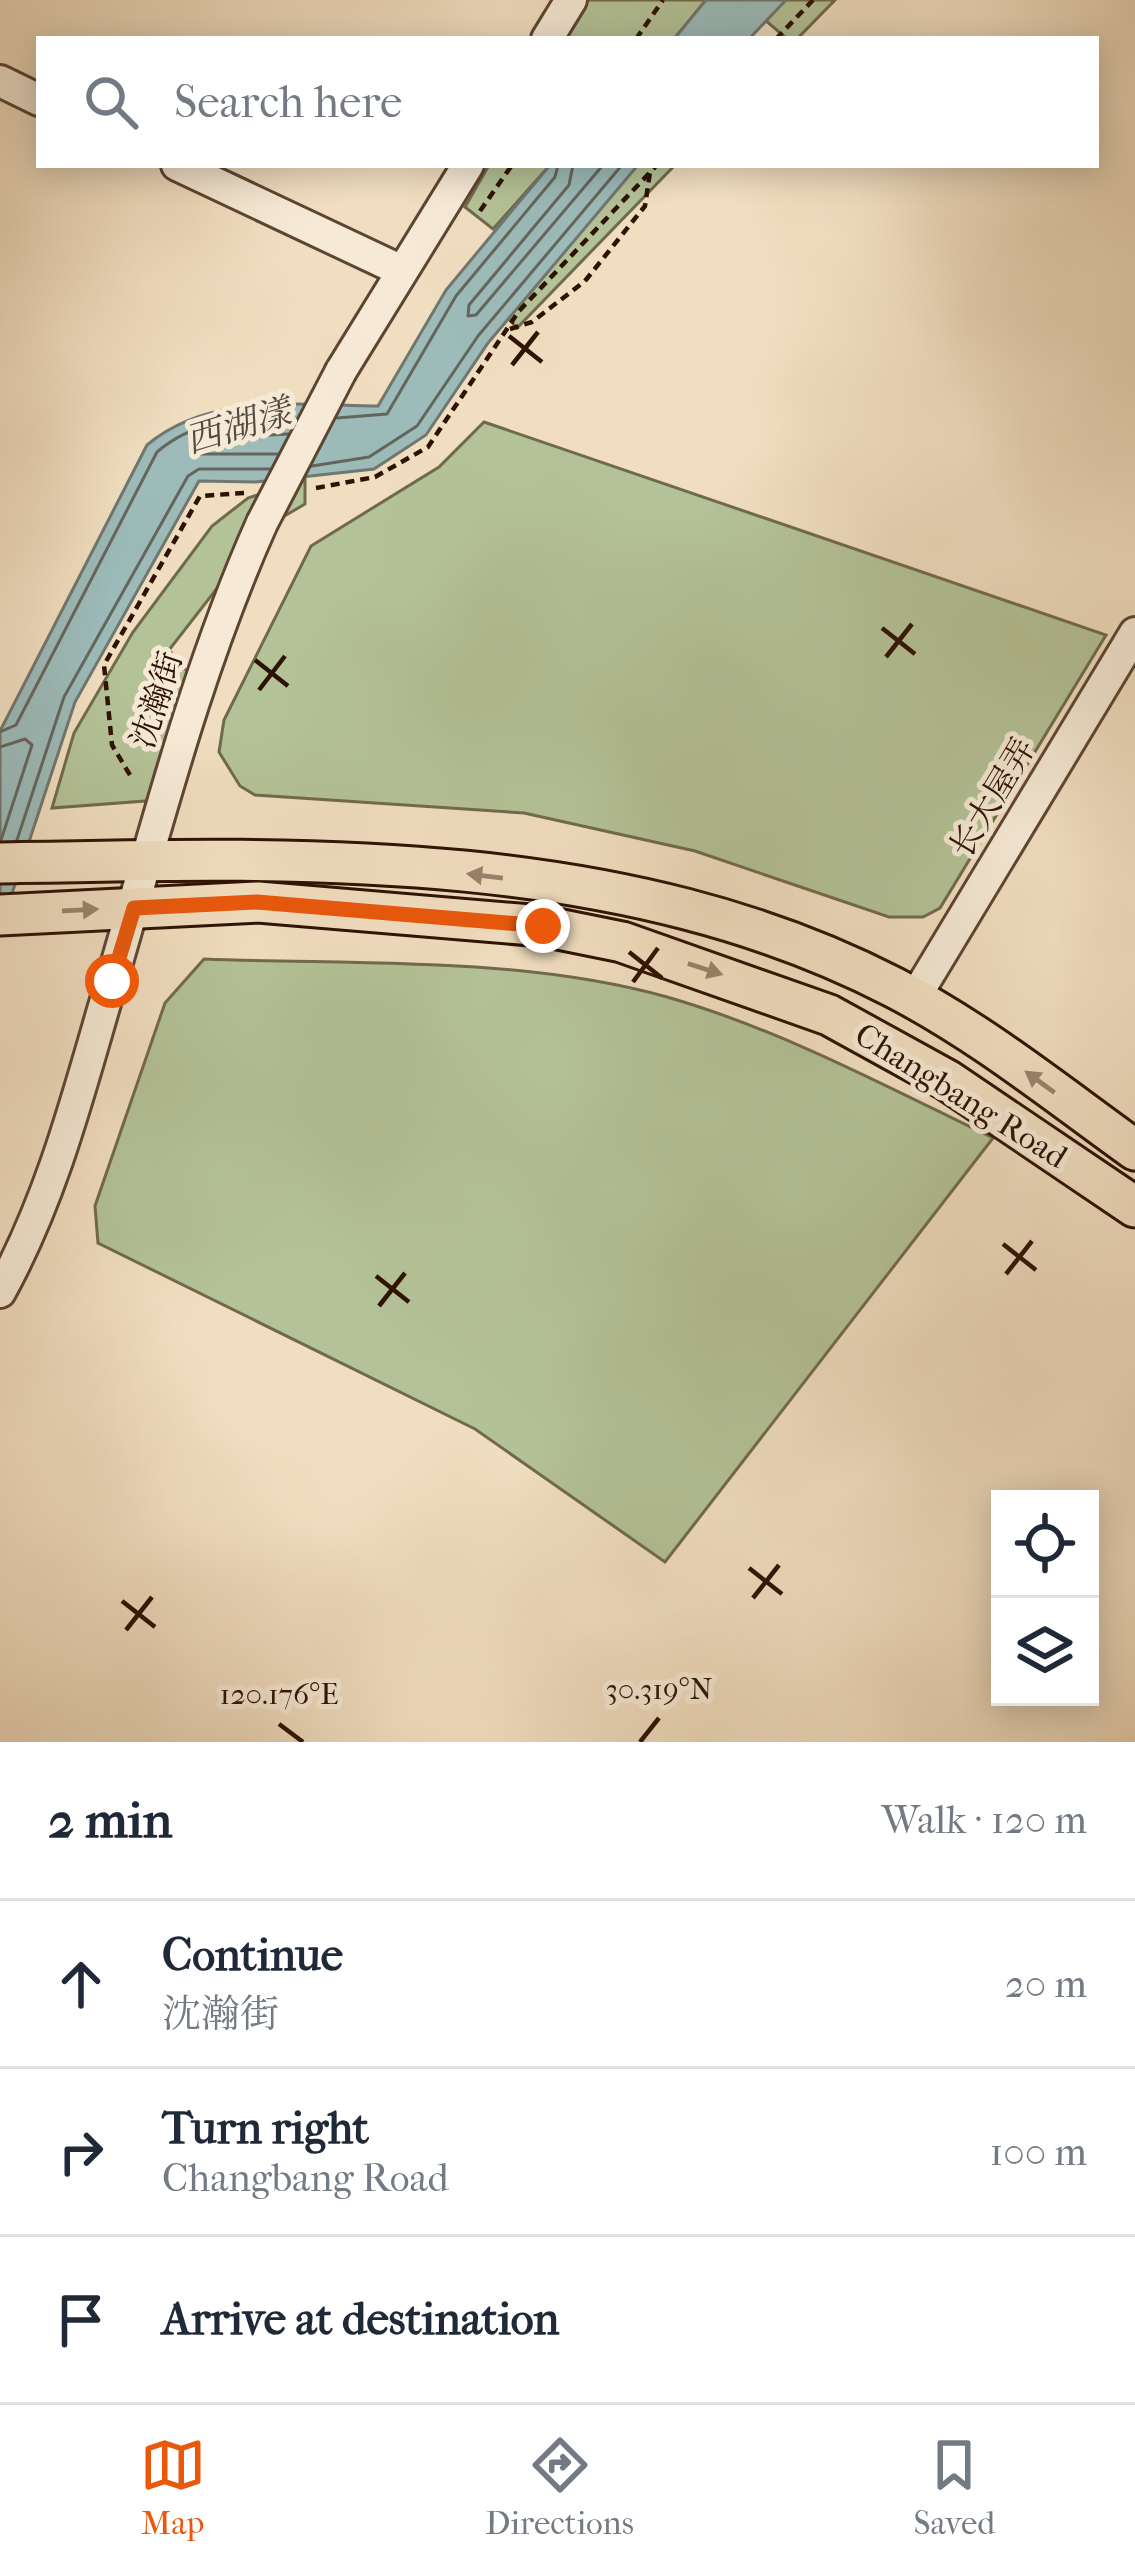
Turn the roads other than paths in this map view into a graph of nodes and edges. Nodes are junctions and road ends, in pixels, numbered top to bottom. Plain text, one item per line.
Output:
1 (572, 0) edge
2 (549, 36) edge
3 (0, 80) edge
4 (36, 98) edge
5 (183, 168) edge
6 (466, 168) edge
7 (402, 271) junction
8 (1135, 633) edge
9 (146, 860) junction
10 (0, 863) edge
11 (134, 908) junction
12 (14, 914) edge
13 (914, 1000) junction
14 (1135, 1150) edge
15 (1135, 1207) edge
16 (0, 1292) edge

1 - 2 street
3 - 4 street
5 - 7 street
6 - 7 street, 沈瀚街
7 - 9 street, 沈瀚街, bridge
8 - 13 street, 长大屋弄
9 - 10 main road, Changbang Road
9 - 11 street, 沈瀚街
13 -> 9 main road, Changbang Road
12 -> 11 main road, Changbang Road
11 -> 15 main road, Changbang Road
11 - 16 street, 沈瀚街
14 -> 13 main road, Changbang Road

